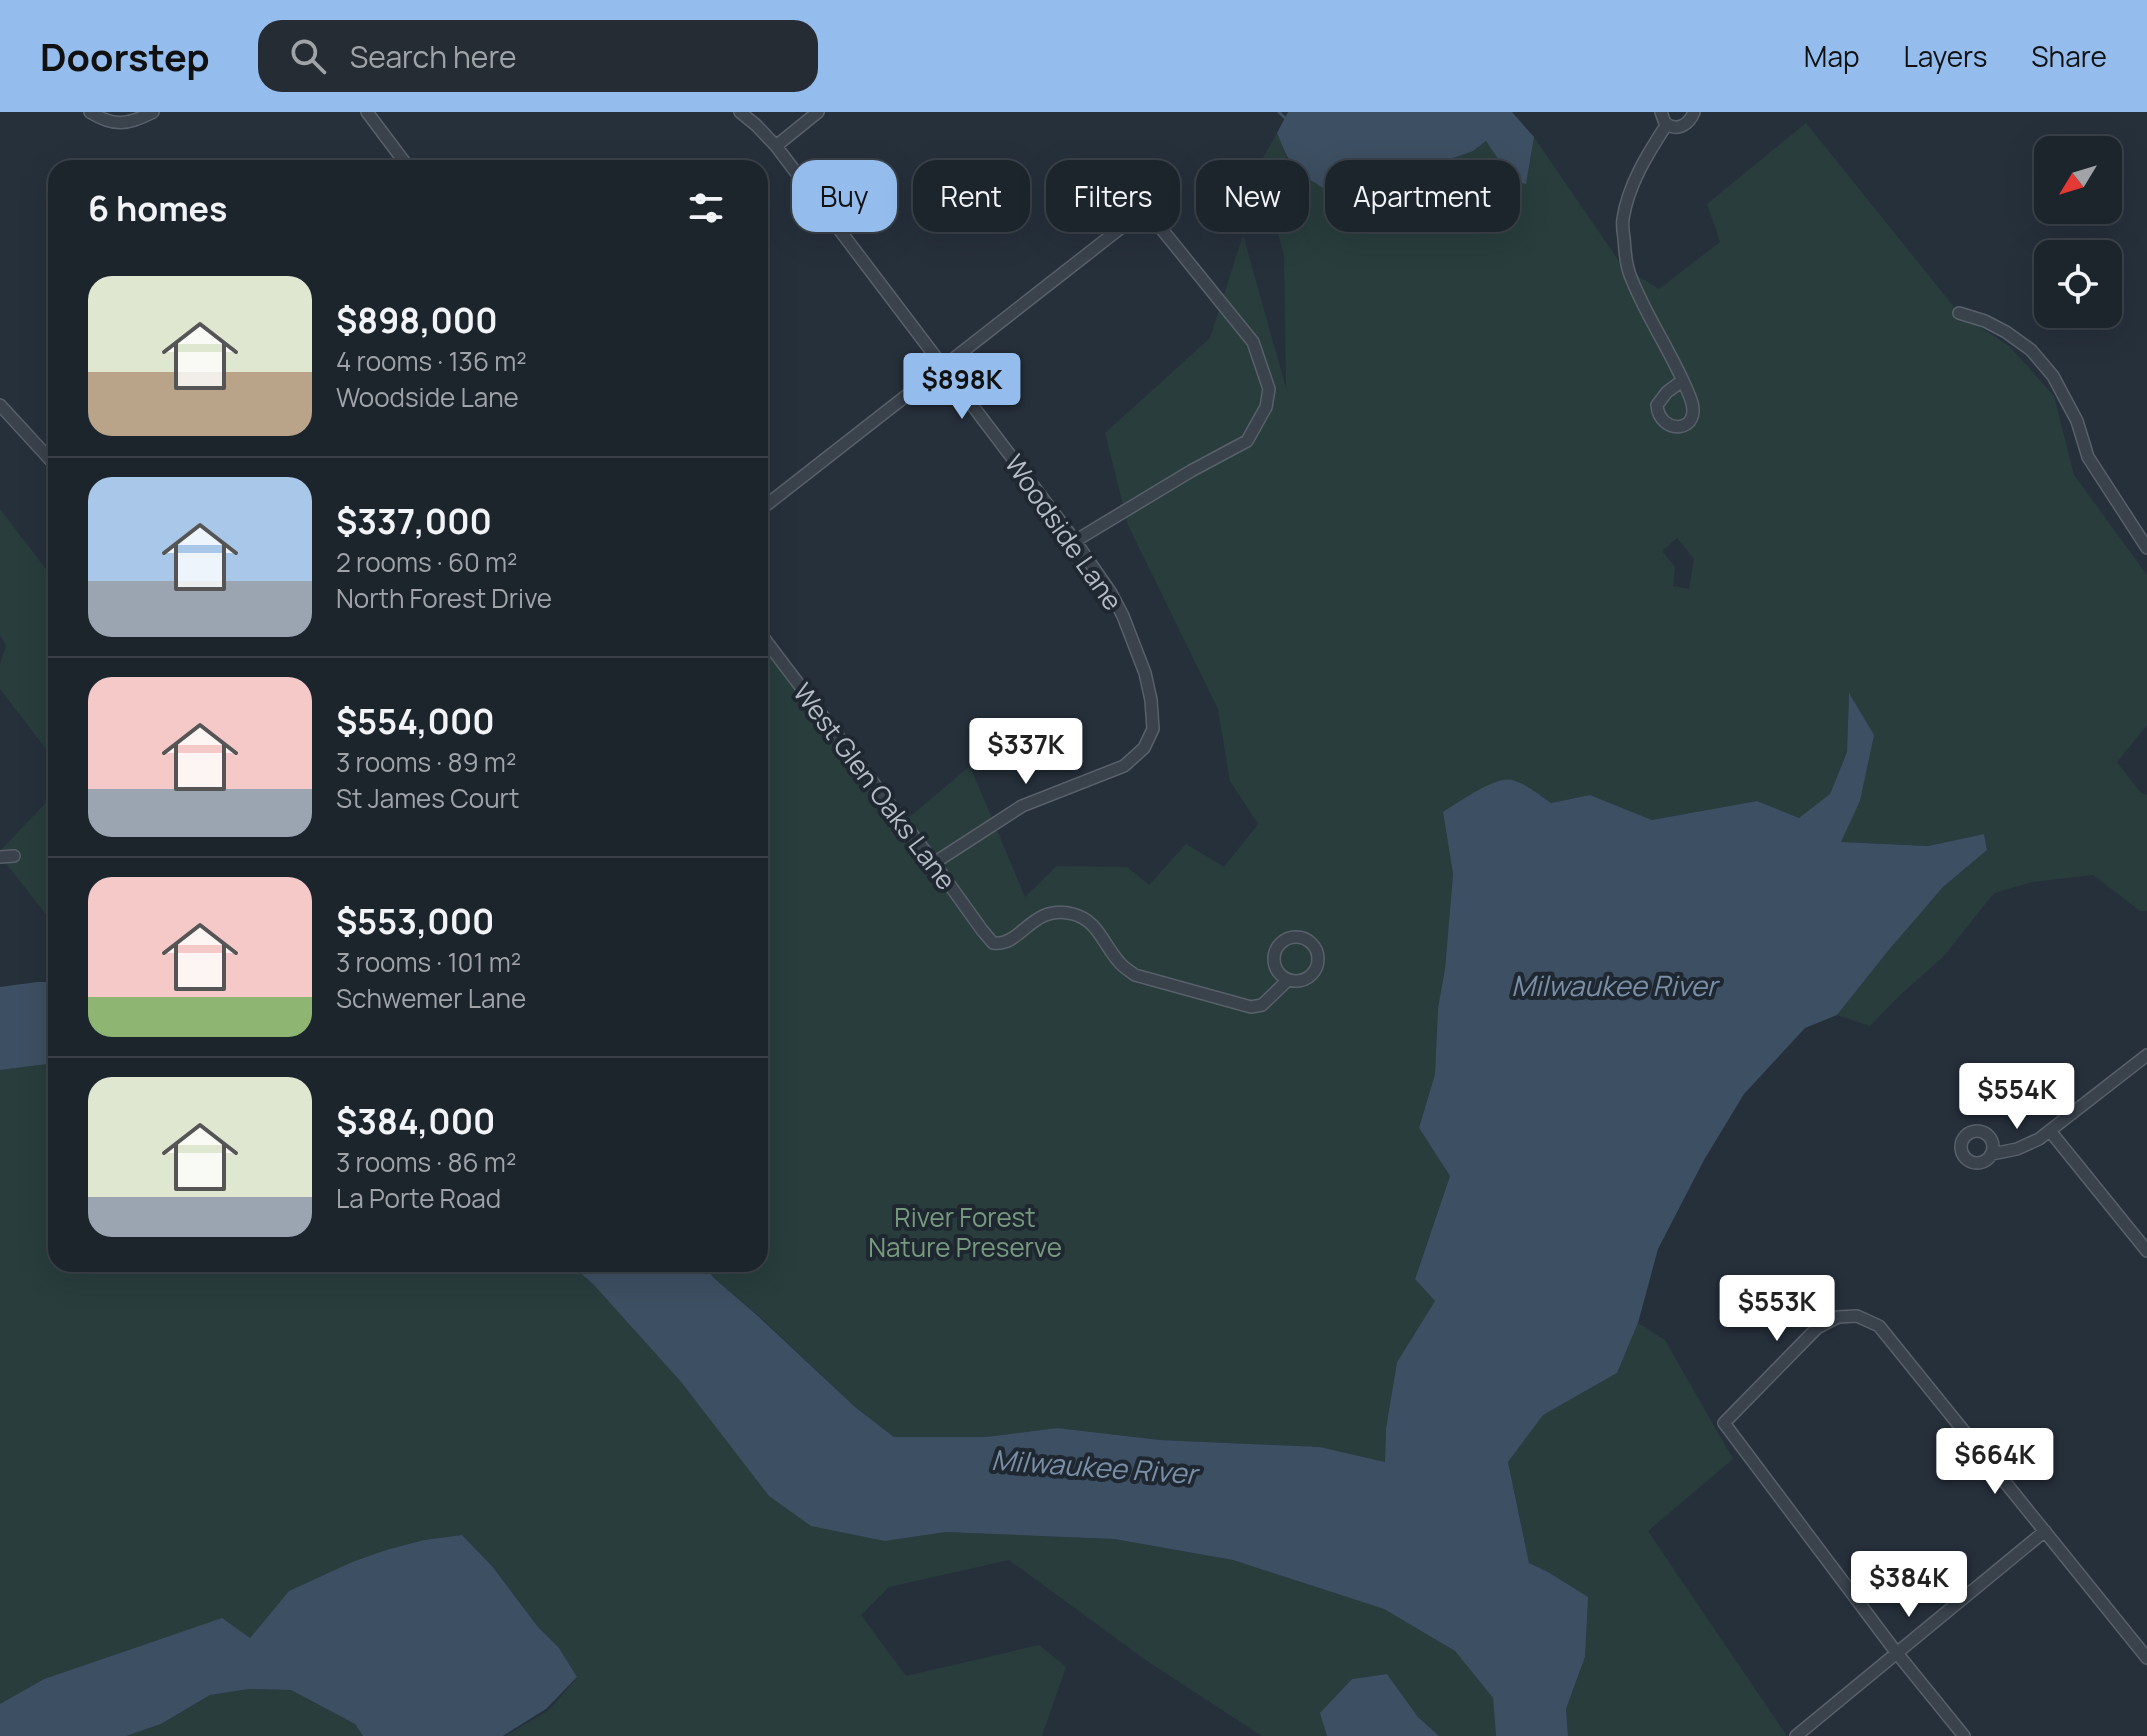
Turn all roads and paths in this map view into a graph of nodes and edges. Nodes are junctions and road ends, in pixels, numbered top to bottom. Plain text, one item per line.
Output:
1 (90, 112) edge
2 (153, 112) edge
3 (367, 112) edge
4 (740, 112) edge
5 (818, 112) edge
6 (1661, 112) edge
7 (1694, 112) edge
8 (137, 115) edge
9 (1667, 124) junction
10 (776, 146) junction
11 (403, 160) edge
12 (1959, 313) dead end
13 (943, 367) junction
14 (1682, 381) dead end
15 (0, 405) edge
16 (48, 457) edge
17 (768, 504) edge
18 (1075, 541) junction
19 (2147, 548) edge
20 (768, 644) edge
21 (14, 856) dead end
22 (0, 857) edge
23 (934, 863) junction
24 (1288, 980) dead end
25 (2147, 1055) edge
26 (2050, 1131) junction
27 (1992, 1154) dead end
28 (2147, 1251) edge
29 (2045, 1531) junction
30 (1896, 1652) junction
31 (2147, 1658) edge
32 (1796, 1736) edge
33 (1964, 1736) edge

1 - 8 street
2 - 8 street
3 - 11 street
4 - 10 street, Woodside Lane
5 - 10 street
6 - 9 street
7 - 9 street
9 - 14 street
10 - 13 street, Woodside Lane
12 - 19 street
13 - 17 street
13 - 18 street, Woodside Lane
13 - 18 street
15 - 16 street
18 - 23 street, Woodside Lane
20 - 23 street, West Glen Oaks Lane
21 - 22 street
23 - 24 street, West Glen Oaks Lane
25 - 26 street
26 - 27 street
26 - 28 street
29 - 30 street
29 - 30 street
29 - 31 street
30 - 32 street
30 - 33 street

